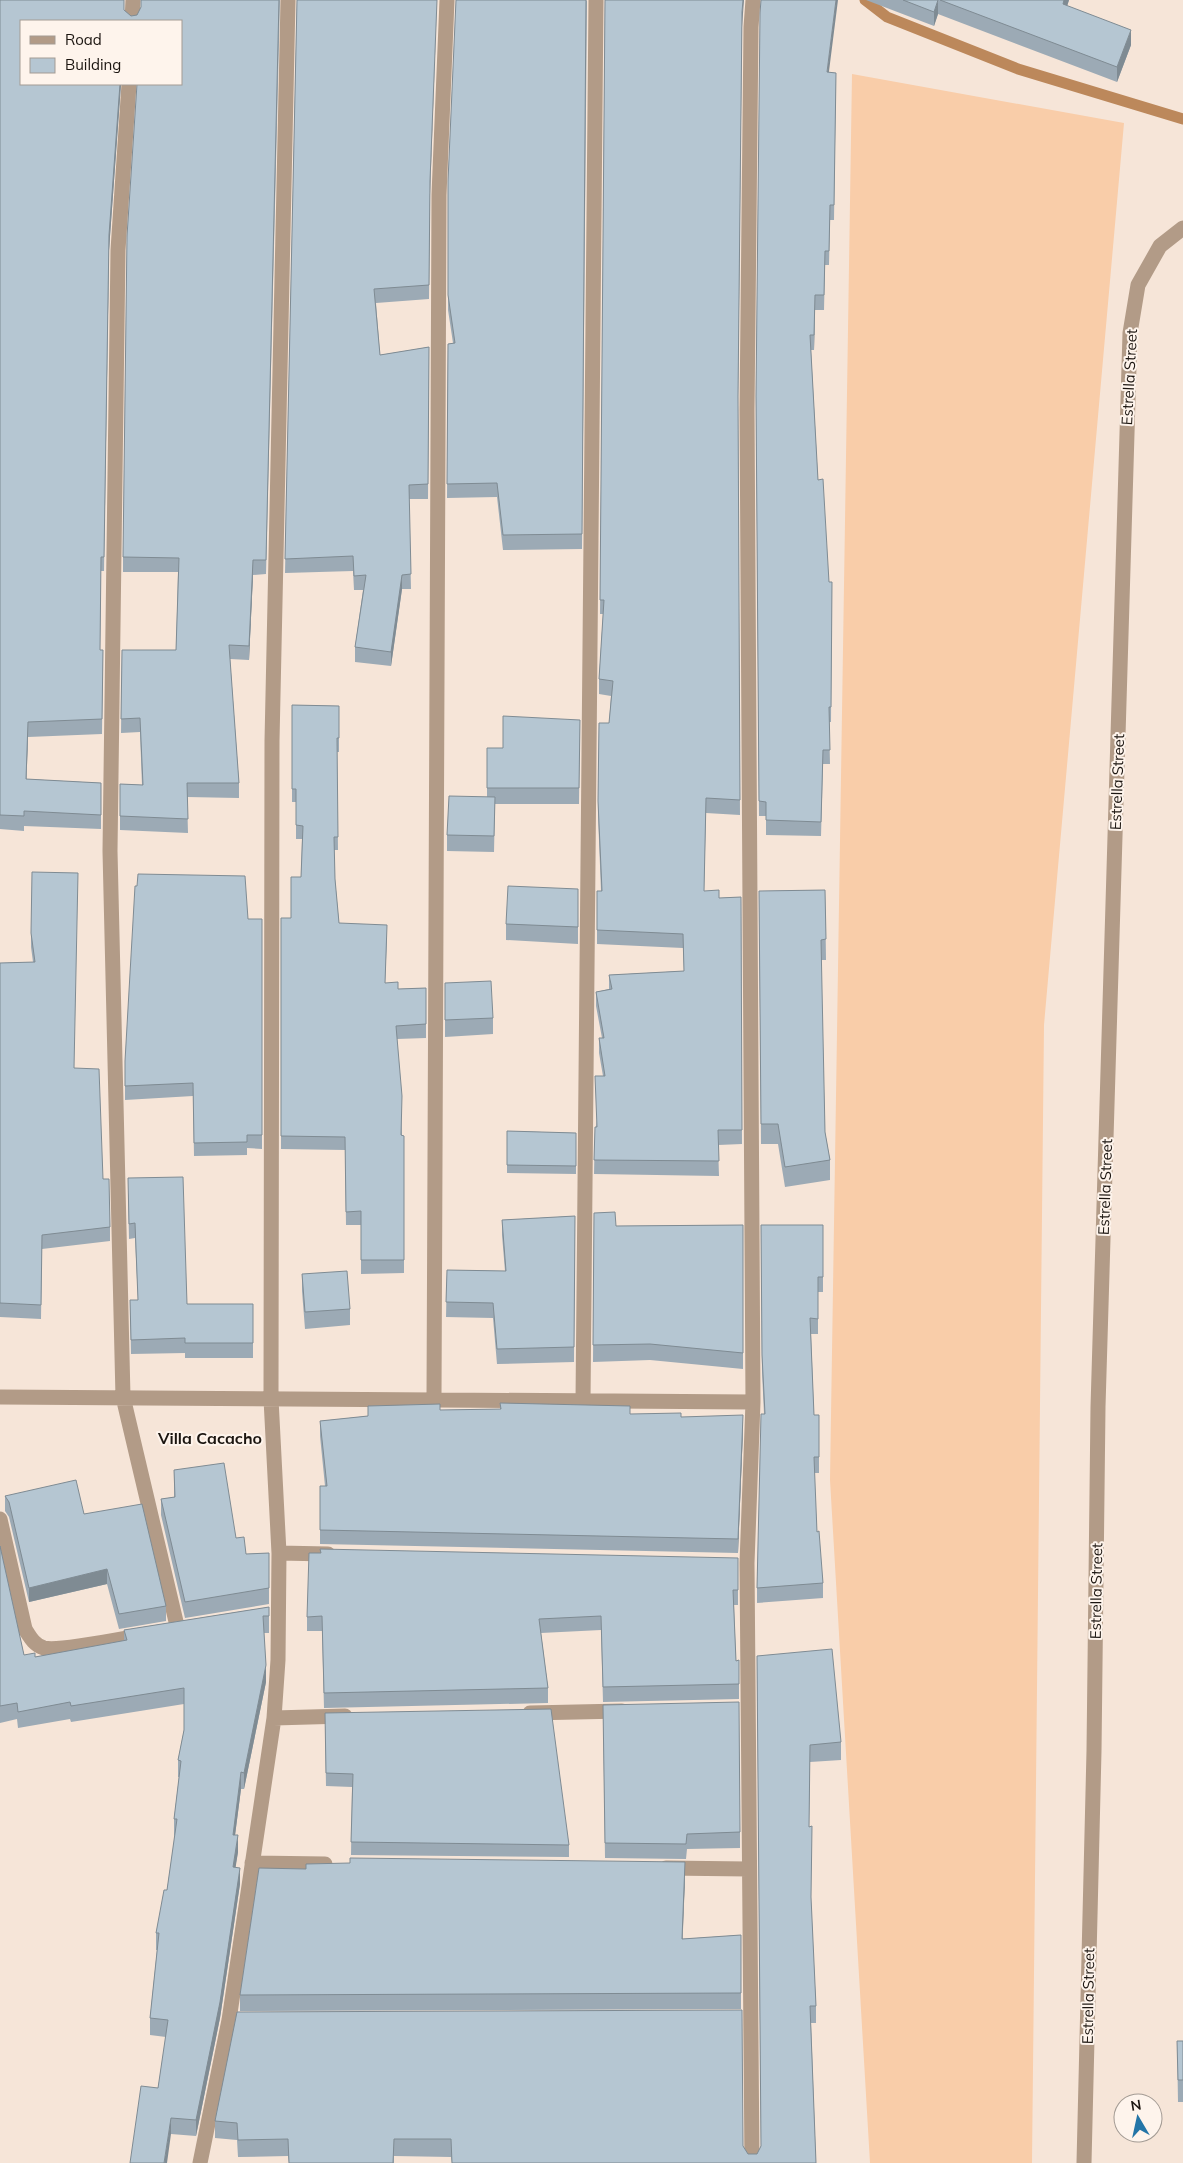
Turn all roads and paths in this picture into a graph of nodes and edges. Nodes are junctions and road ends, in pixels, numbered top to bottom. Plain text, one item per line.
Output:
1 (133, 0) edge
2 (288, 0) edge
3 (447, 0) edge
4 (596, 0) edge
5 (753, 0) edge
6 (132, 20) edge
7 (129, 85) edge
8 (1183, 228) edge
9 (0, 1396) edge
10 (123, 1397) junction
11 (271, 1398) junction
12 (434, 1400) junction
13 (583, 1401) junction
14 (753, 1402) junction
15 (0, 1519) edge
16 (279, 1553) junction
17 (339, 1554) edge
18 (279, 1612) junction
19 (260, 1615) edge
20 (196, 1626) edge
21 (168, 1631) junction
22 (639, 1710) edge
23 (511, 1713) edge
24 (363, 1716) edge
25 (274, 1718) junction
26 (252, 1864) junction
27 (341, 1864) edge
28 (649, 1868) edge
29 (748, 1869) junction
30 (228, 2020) junction
31 (248, 2020) edge
32 (200, 2163) edge
33 (752, 2163) edge
34 (1084, 2163) edge

1 - 6 street
2 - 11 street
3 - 12 street
4 - 13 street
5 - 14 street
7 - 10 street
8 - 34 street, Estrella Street
9 - 10 street
10 - 11 street
10 - 21 street
11 - 12 street
11 - 16 street
12 - 13 street
13 - 14 street
14 - 29 street
15 - 21 street
16 - 17 street
16 - 18 street
18 - 19 street
18 - 25 street
20 - 21 street
22 - 23 street
24 - 25 street
25 - 26 street
26 - 27 street
26 - 30 street
28 - 29 street
29 - 33 street
30 - 31 street
30 - 32 street

